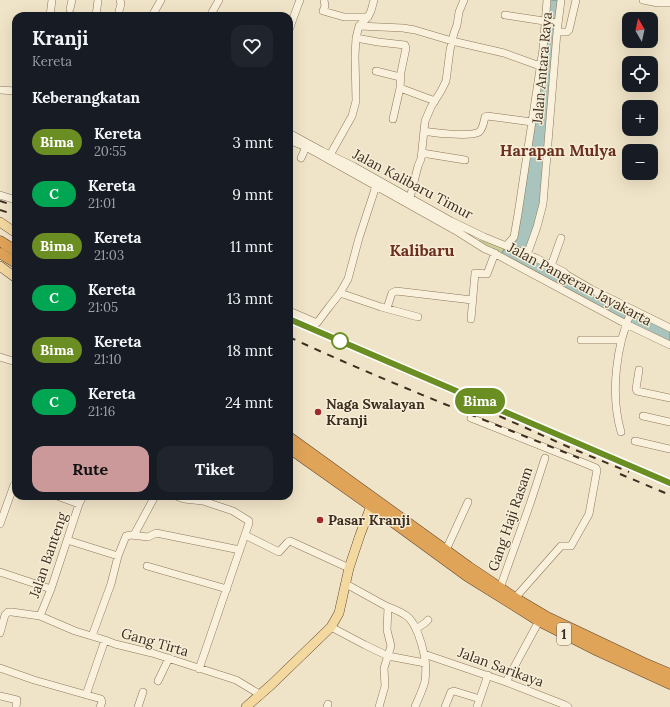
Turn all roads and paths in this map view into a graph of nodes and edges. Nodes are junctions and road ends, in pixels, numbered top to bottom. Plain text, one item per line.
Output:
1 (52, 0) edge
2 (72, 0) edge
3 (98, 0) edge
4 (120, 0) edge
5 (160, 0) edge
6 (219, 0) edge
7 (300, 0) edge
8 (324, 0) edge
9 (374, 0) edge
10 (464, 0) edge
11 (547, 0) edge
12 (561, 0) edge
13 (576, 0) edge
14 (643, 0) edge
15 (670, 3) edge
16 (70, 9) dead end
17 (119, 11) dead end
18 (50, 12) edge
19 (96, 12) edge
20 (154, 12) edge
21 (212, 12) edge
22 (505, 16) dead end
23 (368, 17) junction
24 (293, 19) edge
25 (545, 21) junction
26 (555, 23) junction
27 (359, 26) junction
28 (556, 32) junction
29 (356, 38) junction
30 (452, 41) junction
31 (540, 66) junction
32 (376, 71) dead end
33 (400, 77) junction
34 (0, 86) edge
35 (12, 87) edge
36 (400, 88) junction
37 (0, 90) edge
38 (12, 91) edge
39 (435, 101) junction
40 (393, 119) dead end
41 (532, 122) junction
42 (424, 131) junction
43 (293, 135) edge
44 (293, 142) edge
45 (306, 147) junction
46 (422, 153) junction
47 (330, 155) junction
48 (300, 158) dead end
49 (465, 160) dead end
50 (376, 186) junction
51 (0, 195) edge
52 (410, 198) junction
53 (12, 199) edge
54 (0, 222) edge
55 (464, 227) junction
56 (12, 230) edge
57 (458, 232) junction
58 (484, 237) junction
59 (560, 238) dead end
60 (0, 241) edge
61 (478, 244) junction
62 (506, 246) junction
63 (12, 248) edge
64 (0, 253) edge
65 (495, 253) junction
66 (527, 254) junction
67 (12, 260) edge
68 (0, 266) edge
69 (551, 266) junction
70 (12, 275) edge
71 (340, 293) junction
72 (472, 300) junction
73 (387, 308) junction
74 (632, 310) junction
75 (293, 313) edge
76 (418, 317) dead end
77 (471, 319) dead end
78 (626, 323) junction
79 (670, 328) edge
80 (581, 340) dead end
81 (621, 340) junction
82 (670, 345) edge
83 (0, 357) edge
84 (12, 361) edge
85 (639, 370) dead end
86 (670, 398) edge
87 (642, 416) dead end
88 (471, 418) dead end
89 (670, 422) edge
90 (621, 432) dead end
91 (293, 440) edge
92 (635, 441) dead end
93 (670, 448) edge
94 (293, 451) edge
95 (545, 458) dead end
96 (12, 491) edge
97 (68, 500) edge
98 (81, 500) edge
99 (153, 500) edge
100 (206, 500) edge
101 (468, 502) dead end
102 (373, 503) junction
103 (79, 504) junction
104 (0, 524) edge
105 (134, 535) junction
106 (245, 535) junction
107 (67, 540) junction
108 (240, 550) junction
109 (446, 550) junction
110 (118, 556) junction
111 (146, 566) dead end
112 (462, 567) junction
113 (349, 568) junction
114 (0, 572) edge
115 (346, 584) junction
116 (500, 588) junction
117 (51, 589) junction
118 (226, 589) junction
119 (515, 598) junction
120 (388, 607) junction
121 (40, 616) junction
122 (428, 620) dead end
123 (539, 621) junction
124 (332, 627) junction
125 (416, 629) junction
126 (0, 633) edge
127 (92, 636) junction
128 (104, 640) junction
129 (428, 655) junction
130 (388, 656) junction
131 (169, 658) junction
132 (425, 664) junction
133 (642, 667) junction
134 (0, 668) edge
135 (199, 669) junction
136 (670, 674) edge
137 (488, 675) junction
138 (158, 681) dead end
139 (506, 682) junction
140 (670, 684) edge
141 (144, 692) dead end
142 (261, 694) junction
143 (86, 695) junction
144 (0, 696) edge
145 (480, 699) junction
146 (248, 706) edge
147 (16, 707) edge
148 (100, 707) edge
149 (138, 707) edge
150 (379, 707) edge
151 (415, 707) edge
152 (445, 707) edge
153 (477, 707) edge
154 (568, 707) edge

1 - 18 street
2 - 16 street
3 - 19 street
4 - 17 street
5 - 20 street
6 - 21 street
7 - 24 street
8 - 23 street
9 - 23 street
10 - 30 street
11 - 25 street
12 - 26 street, Jalan Antara Raya
13 - 28 street
14 - 15 street
22 - 25 street
23 - 27 street
25 - 26 street
25 - 31 street
26 - 28 street, Jalan Antara Raya
27 - 29 street
27 - 30 street
28 - 66 street, Jalan Antara Raya
29 - 33 street
29 - 47 street
30 - 31 street
30 - 39 street
31 - 41 street
32 - 33 street
33 - 36 street
34 - 35 street
36 - 39 street
36 - 40 street
37 - 38 street
39 - 42 street
41 - 42 street
41 - 62 street
42 - 46 street
43 - 47 street, Jalan Kalibaru Timur
44 - 45 street, Jalan Kalibaru Timur
45 - 48 street
45 - 50 street, Jalan Kalibaru Timur
46 - 49 street
46 - 52 street
47 - 52 street, Jalan Kalibaru Timur
50 - 57 street, Jalan Kalibaru Timur
50 - 71 street
51 - 53 street
52 - 55 street, Jalan Kalibaru Timur
54 - 56 main road
55 - 57 street
55 - 58 street, Jalan Kalibaru Timur
57 - 61 street, Jalan Kalibaru Timur
58 - 61 street
58 - 62 street, Jalan Kalibaru Timur
59 - 69 street
60 - 63 highway
61 - 65 street, Jalan Pangeran Jayakarta
62 - 66 street, Jalan Kalibaru Timur
64 - 67 highway
65 - 72 street
65 - 78 street, Jalan Pangeran Jayakarta
66 - 69 street, Jalan Pangeran Jayakarta
68 - 70 main road
69 - 74 street, Jalan Pangeran Jayakarta
71 - 73 street
71 - 75 street
72 - 73 street
72 - 77 street
73 - 76 street
74 - 78 street
74 - 79 street, Jalan Pangeran Jayakarta
78 - 81 street
78 - 82 street, Jalan Pangeran Jayakarta
80 - 81 street
81 - 90 street
83 - 84 street
85 - 86 street
87 - 89 street
88 - 119 street
91 - 102 highway, 1
92 - 93 street
94 - 102 highway, 1
95 - 116 street, Gang Haji Rasam
96 - 104 street
97 - 103 street
98 - 103 street, Jalan Banteng
99 - 105 street
100 - 106 street
101 - 109 street
102 - 109 highway, 1
102 - 112 highway, 1
102 - 113 main road
103 - 107 street, Jalan Banteng
105 - 108 street
105 - 110 street
106 - 108 street
106 - 113 street
107 - 110 street
107 - 117 street, Jalan Banteng
108 - 118 street
109 - 112 highway, 1
110 - 127 street
111 - 118 street
112 - 116 highway, 1
112 - 123 highway, 1
113 - 115 main road
114 - 117 street
115 - 120 street
115 - 124 main road
116 - 119 highway, 1
117 - 121 street, Jalan Banteng
118 - 135 street
119 - 133 highway, 1
120 - 125 street
120 - 130 street
121 - 126 street, Jalan Banteng
121 - 127 street, Gang Tirta
122 - 125 street
123 - 133 highway, 1
123 - 139 street
124 - 130 street
124 - 142 main road
125 - 129 street
127 - 128 street, Gang Tirta
128 - 131 street, Gang Tirta
128 - 143 street
129 - 132 street
129 - 137 street, Jalan Sarikaya
130 - 132 street
130 - 150 street
131 - 135 street, Gang Tirta
131 - 138 street
132 - 151 street
133 - 136 highway, 1
133 - 140 highway, 1
134 - 143 street
135 - 142 street, Gang Tirta
137 - 139 street, Jalan Sarikaya
137 - 145 street
139 - 154 street, Jalan Sarikaya
141 - 149 street
142 - 146 main road
143 - 148 street
144 - 147 street
145 - 152 street
145 - 153 street

